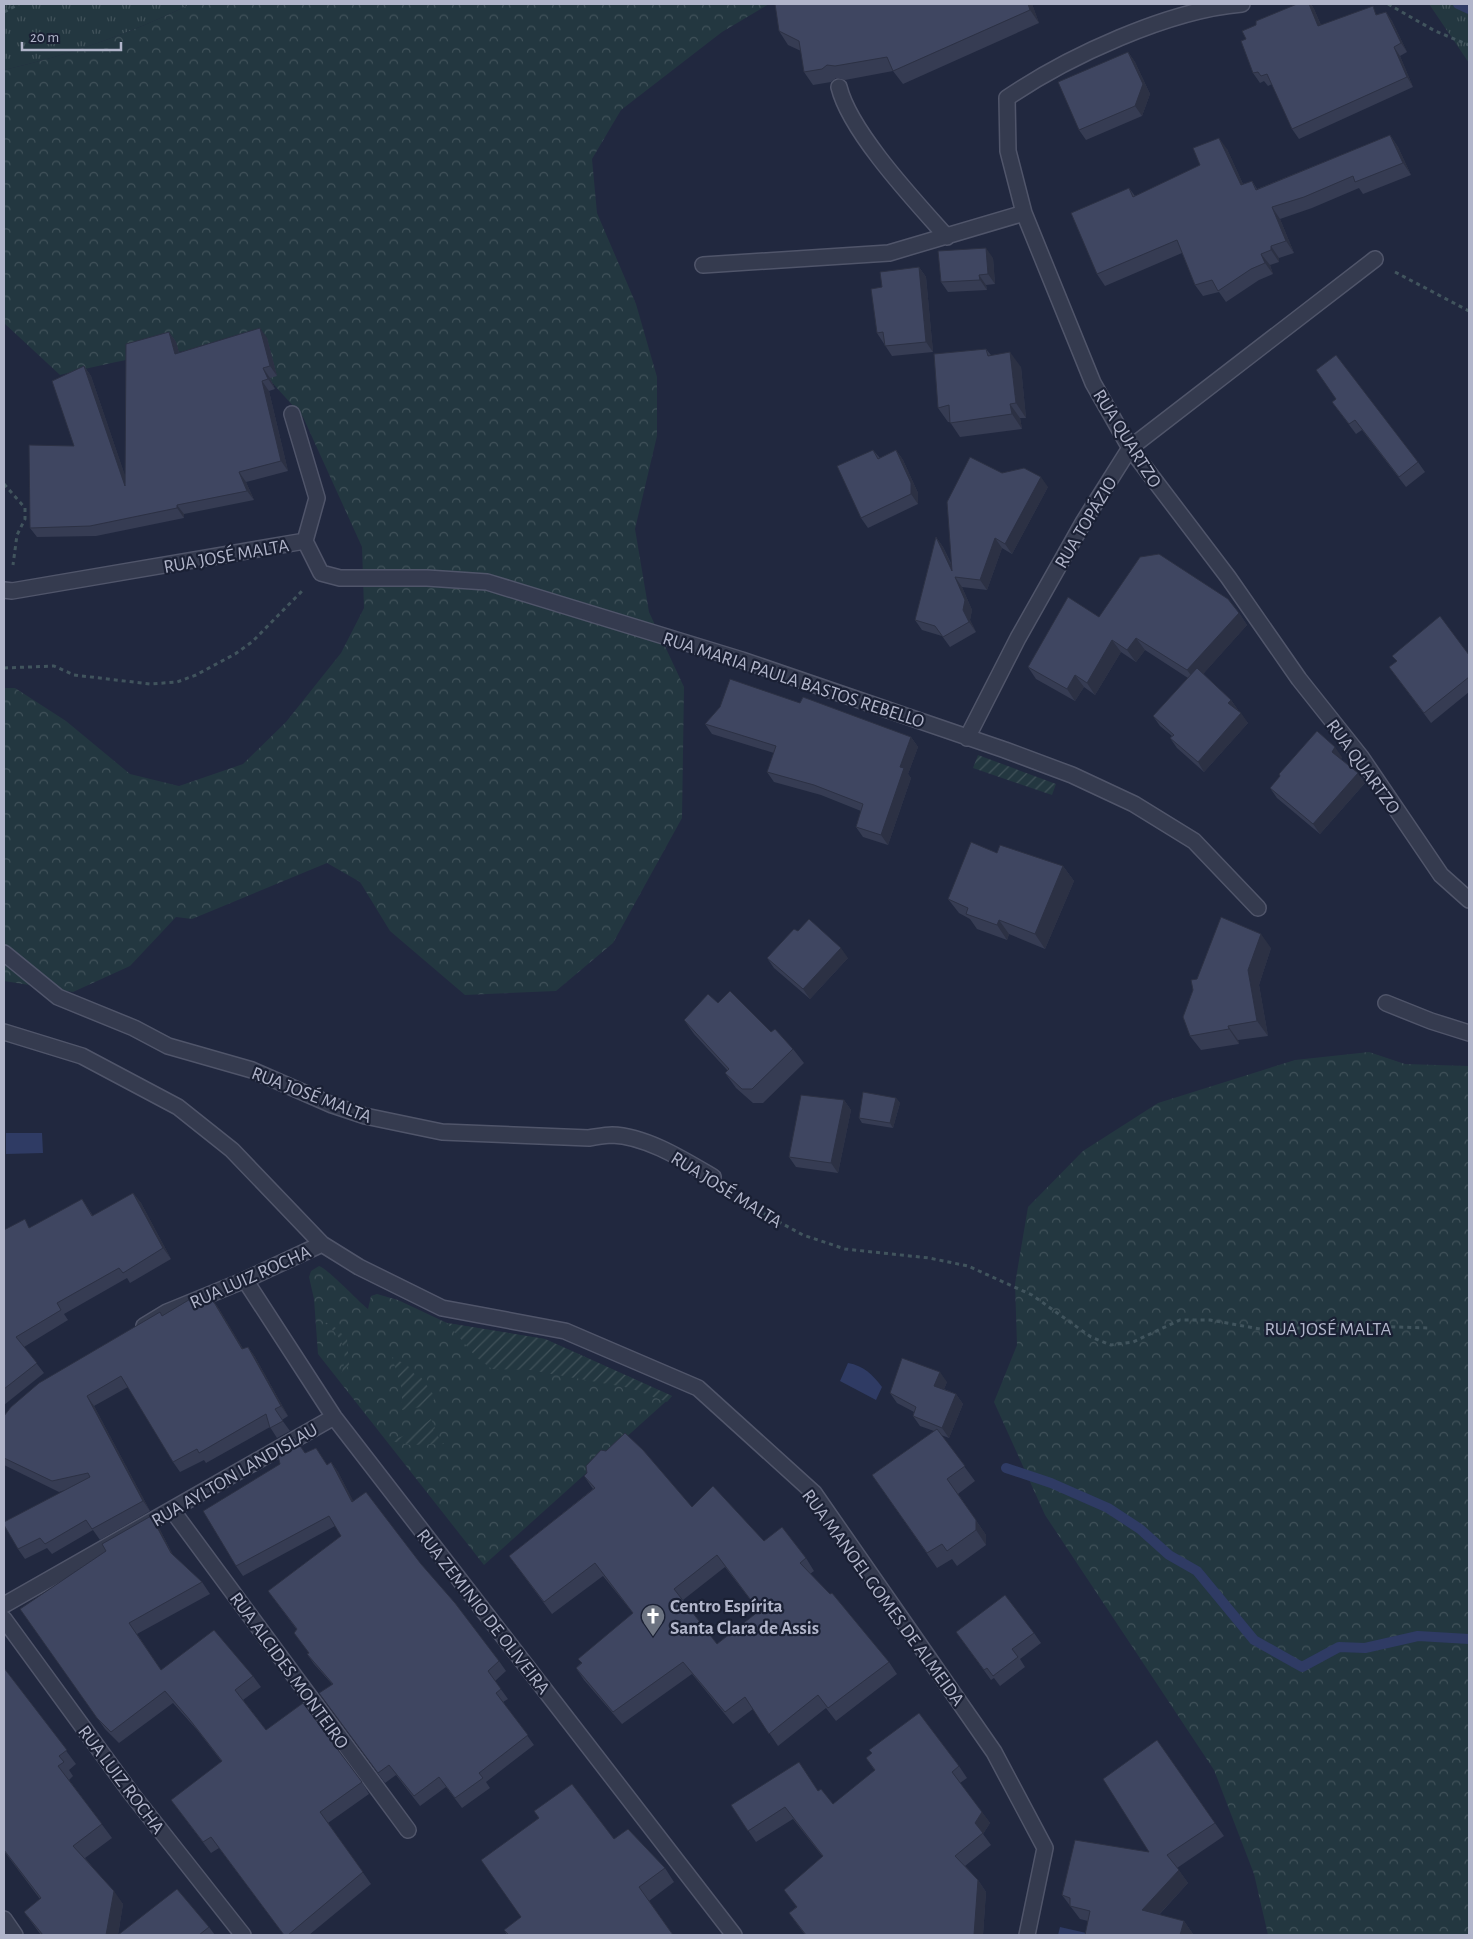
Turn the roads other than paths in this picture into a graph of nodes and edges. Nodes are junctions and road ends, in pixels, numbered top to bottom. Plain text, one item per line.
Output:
1 (1242, 4) edge
2 (839, 87) edge
3 (1024, 213) junction
4 (947, 237) junction
5 (1375, 259) road end
6 (703, 266) dead end
7 (292, 414) dead end
8 (1130, 448) junction
9 (305, 540) junction
10 (8, 591) edge
11 (967, 738) junction
12 (1469, 900) edge
13 (1258, 908) dead end
14 (4, 953) edge
15 (1386, 1003) dead end
16 (4, 1032) edge
17 (1469, 1033) edge
18 (713, 1177) road end
19 (322, 1244) junction
20 (245, 1280) junction
21 (133, 1332) edge
22 (334, 1418) junction
23 (172, 1510) junction
24 (4, 1605) edge
25 (4, 1619) edge
26 (408, 1830) dead end
27 (4, 1919) edge
28 (15, 1935) edge
29 (243, 1935) edge
30 (734, 1935) edge
31 (1027, 1935) edge

1 - 3 street
2 - 4 street
3 - 4 street
3 - 8 street, RUA QUARTZO
4 - 6 street
5 - 8 street, RUA TOPÁZIO
7 - 9 street, RUA JOSÉ MALTA
8 - 11 street, RUA TOPÁZIO
8 - 12 street, RUA QUARTZO
9 - 10 street, RUA JOSÉ MALTA
9 - 11 street, RUA MARIA PAULA BASTOS REBELLO
11 - 13 street, RUA MARIA PAULA BASTOS REBELLO
14 - 18 street, RUA JOSÉ MALTA
15 - 17 street
16 - 19 street
19 - 20 street, RUA LUIZ ROCHA
19 - 31 street, RUA MANOEL GOMES DE ALMEIDA
20 - 21 street, RUA LUIZ ROCHA
20 - 22 street, RUA ZEMINIO DE OLIVEIRA
22 - 23 street, RUA AYLTON LANDISLAU
22 - 30 street, RUA ZEMINIO DE OLIVEIRA
23 - 24 street, RUA AYLTON LANDISLAU
23 - 26 street, RUA ALCIDES MONTEIRO
25 - 29 street, RUA LUIZ ROCHA
27 - 28 street

